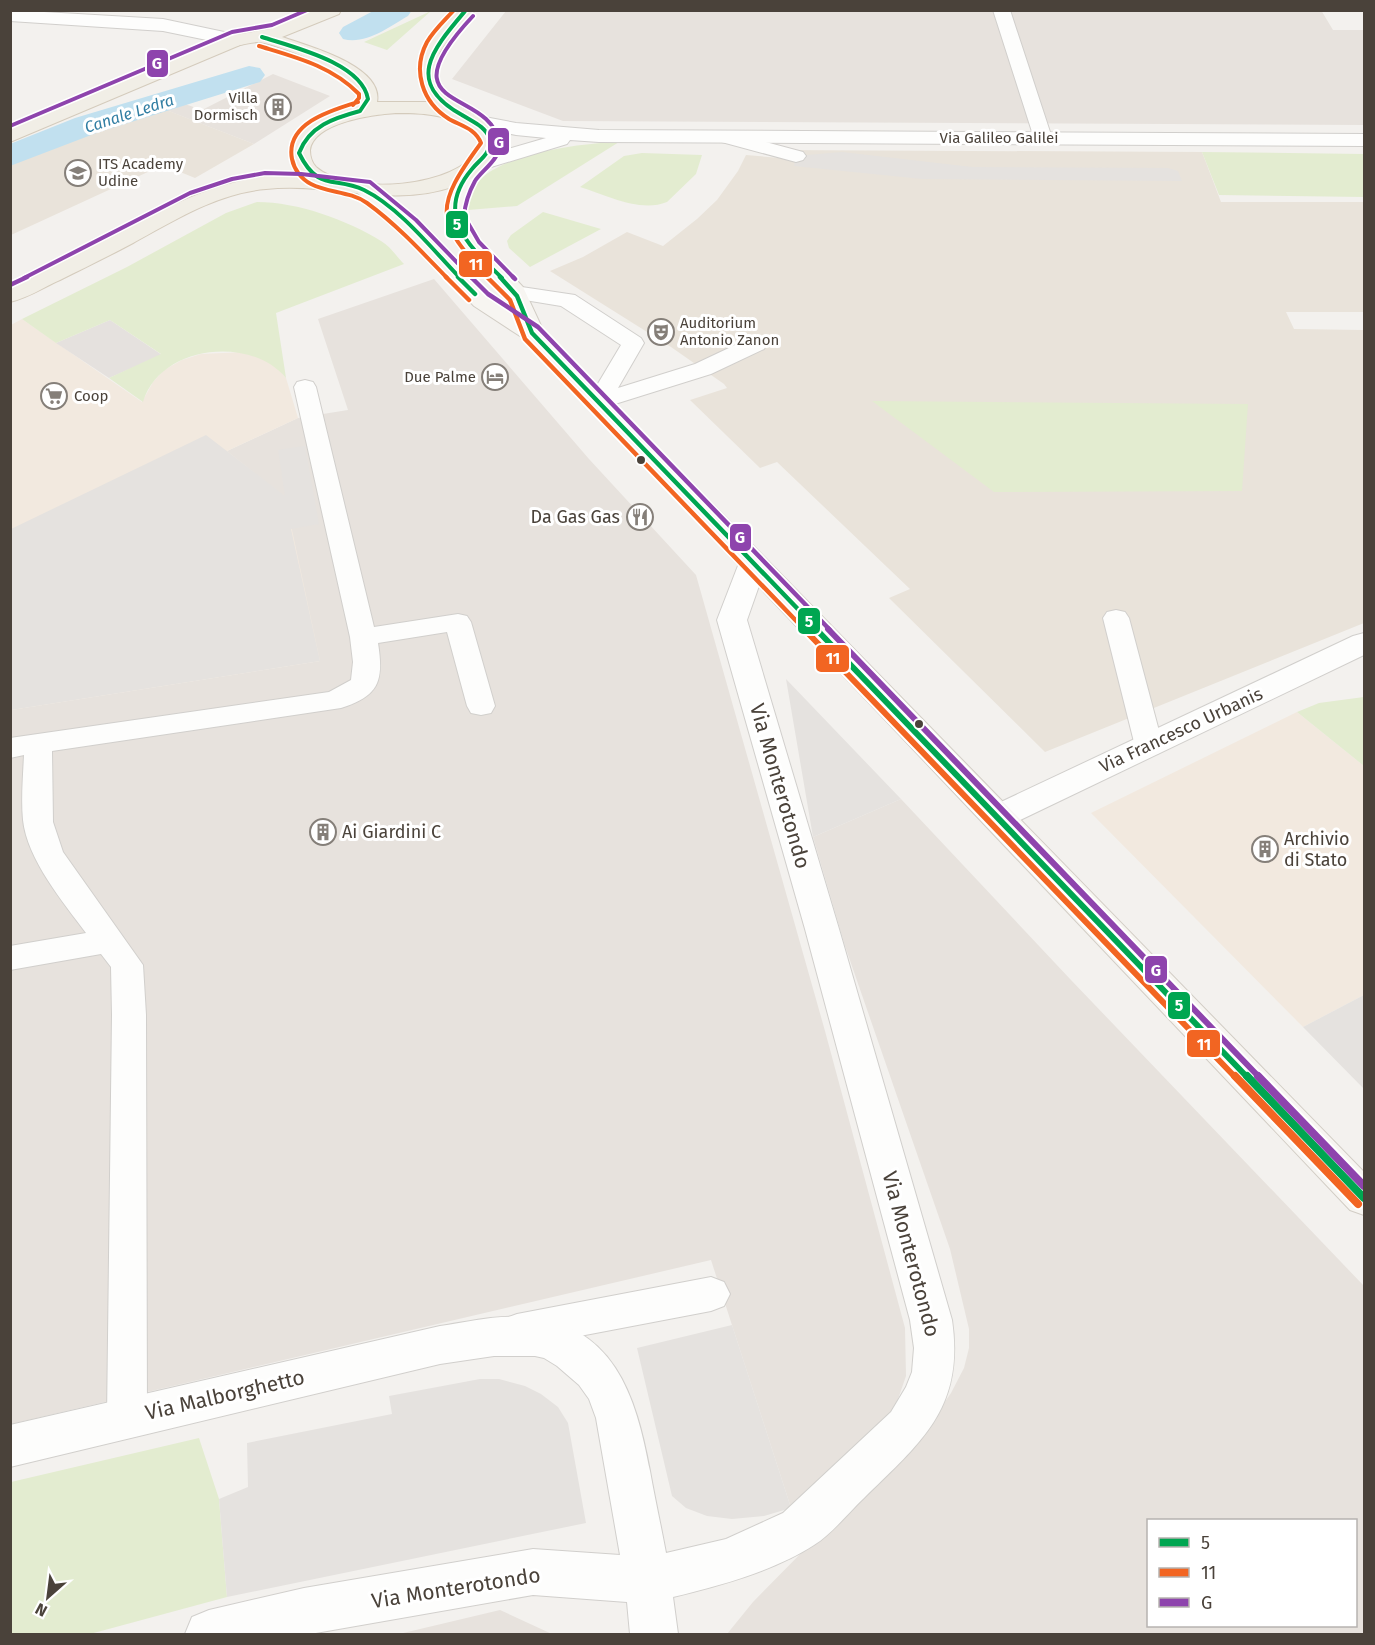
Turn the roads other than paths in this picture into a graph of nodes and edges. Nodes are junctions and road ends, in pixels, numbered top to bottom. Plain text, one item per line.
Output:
1 (332, 10) edge
2 (466, 10) edge
3 (1001, 10) edge
4 (10, 15) edge
5 (262, 37) junction
6 (236, 40) junction
7 (360, 111) junction
8 (466, 117) junction
9 (10, 136) edge
10 (598, 136) junction
11 (725, 137) junction
12 (1043, 138) junction
13 (1365, 140) edge
14 (796, 156) dead end
15 (475, 167) junction
16 (365, 190) junction
17 (515, 292) junction
18 (10, 295) edge
19 (532, 333) junction
20 (756, 344) dead end
21 (305, 387) dead end
22 (599, 402) junction
23 (753, 563) junction
24 (1116, 618) dead end
25 (363, 637) junction
26 (1365, 643) edge
27 (482, 706) dead end
28 (24, 745) edge
29 (1149, 746) junction
30 (998, 817) junction
31 (109, 941) junction
32 (10, 958) edge
33 (1365, 1198) edge
34 (711, 1294) dead end
35 (440, 1346) junction
36 (127, 1418) junction
37 (10, 1446) edge
38 (649, 1580) junction
39 (209, 1635) edge
40 (654, 1635) edge

1 - 5 main road
2 - 8 main road
3 - 12 lane
4 - 6 street
5 - 6 main road
5 - 7 main road
6 - 9 main road
7 - 8 main road
7 - 16 main road
8 - 10 street
8 - 15 main road
10 - 11 street, Via Galileo Galilei
10 - 15 street
11 - 12 street, Via Galileo Galilei
11 - 14 lane
12 - 13 street, Via Galileo Galilei
15 - 16 main road
15 - 17 main road
16 - 18 main road
16 - 19 main road
17 - 19 main road
17 - 22 lane
19 - 22 main road
20 - 22 lane
21 - 25 lane
22 - 23 main road
23 - 30 main road
23 - 38 street, Via Monterotondo
24 - 29 lane
25 - 27 lane
25 - 28 lane
26 - 29 street, Via Francesco Urbanis
28 - 31 lane
29 - 30 street, Via Francesco Urbanis
30 - 33 main road
31 - 32 lane
31 - 36 lane
34 - 35 lane, Via Malborghetto
35 - 36 street, Via Malborghetto
35 - 38 street, Via Malborghetto
36 - 37 street, Via Malborghetto
38 - 39 street, Via Monterotondo
38 - 40 street, Via Malborghetto

